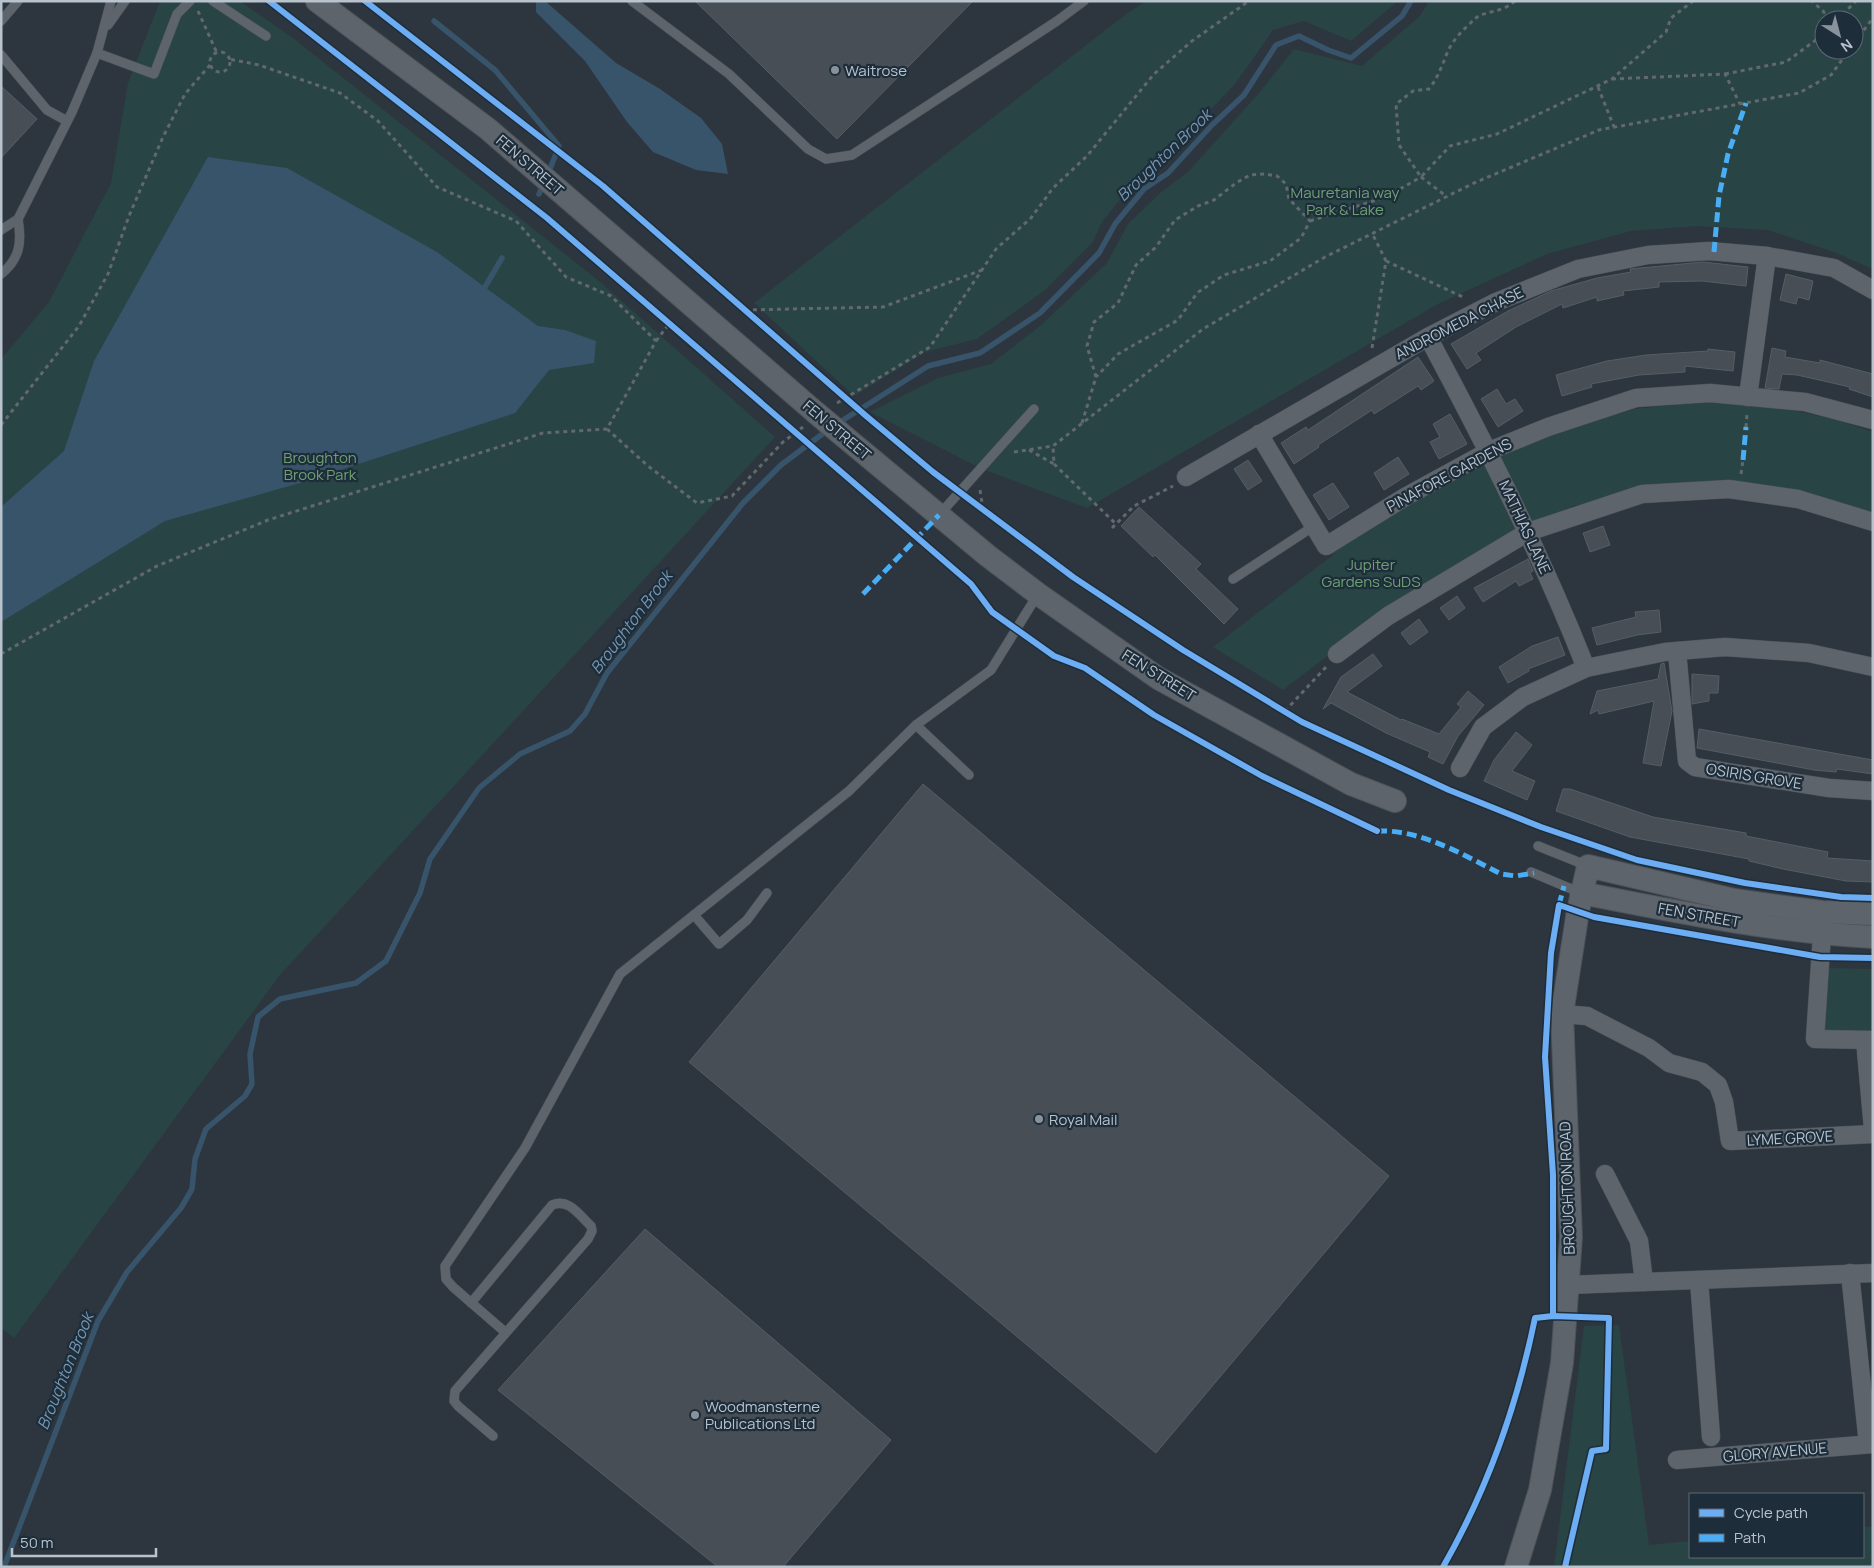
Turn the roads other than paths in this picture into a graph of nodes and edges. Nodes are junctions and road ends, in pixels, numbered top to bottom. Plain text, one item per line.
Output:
1 (18, 1) edge
2 (111, 1) edge
3 (125, 1) edge
4 (190, 1) edge
5 (213, 1) edge
6 (318, 1) edge
7 (632, 1) edge
8 (1084, 1) edge
9 (1, 21) edge
10 (104, 29) junction
11 (266, 36) dead end
12 (97, 53) junction
13 (1, 55) edge
14 (67, 121) junction
15 (18, 219) junction
16 (1, 230) edge
17 (1767, 256) junction
18 (1, 274) edge
19 (1873, 290) edge
20 (1428, 337) junction
21 (1748, 404) junction
22 (1034, 409) dead end
23 (1873, 420) edge
24 (1259, 434) junction
25 (1489, 451) junction
26 (1186, 477) road end
27 (940, 515) junction
28 (1873, 522) edge
29 (1314, 526) junction
30 (1528, 532) junction
31 (1233, 579) dead end
32 (1038, 594) junction
33 (1677, 651) junction
34 (1337, 654) road end
35 (1873, 667) edge
36 (1586, 668) junction
37 (916, 725) junction
38 (1460, 768) dead end
39 (969, 775) dead end
40 (1873, 791) edge
41 (1396, 801) dead end
42 (1538, 846) dead end
43 (1588, 866) junction
44 (1531, 872) dead end
45 (767, 893) dead end
46 (1581, 894) junction
47 (1873, 914) edge
48 (694, 915) junction
49 (1822, 934) junction
50 (1873, 937) edge
51 (1562, 1014) junction
52 (1869, 1040) edge
53 (1873, 1129) edge
54 (1873, 1134) edge
55 (1605, 1174) dead end
56 (1850, 1273) junction
57 (1873, 1273) edge
58 (1699, 1280) junction
59 (1644, 1282) junction
60 (1568, 1285) junction
61 (471, 1303) junction
62 (505, 1332) junction
63 (493, 1436) dead end
64 (1711, 1437) dead end
65 (1870, 1444) edge
66 (1678, 1460) dead end
67 (1516, 1567) edge

1 - 9 lane
2 - 10 lane
3 - 10 lane
4 - 12 lane
5 - 11 lane
6 - 27 street, FEN STREET, bridge
7 - 8 lane
10 - 12 lane
12 - 14 lane
13 - 14 lane
14 - 15 lane
15 - 16 lane
15 - 18 lane
17 - 19 street, ANDROMEDA CHASE
17 - 20 street, ANDROMEDA CHASE
17 - 21 street
20 - 24 street, ANDROMEDA CHASE
20 - 25 street, MATHIAS LANE
21 - 23 street, PINAFORE GARDENS
21 - 25 street, PINAFORE GARDENS
22 - 27 lane
24 - 26 street, ANDROMEDA CHASE
24 - 29 street
25 - 29 street, PINAFORE GARDENS
25 - 30 street, MATHIAS LANE
27 - 32 street, FEN STREET
28 - 30 street
29 - 31 lane
30 - 34 street
30 - 36 street, MATHIAS LANE
32 - 37 lane
32 - 41 street, FEN STREET
33 - 35 street
33 - 36 street
33 - 40 street, OSIRIS GROVE
36 - 38 street
37 - 39 lane
37 - 48 lane
42 - 43 lane, FEN STREET
43 - 46 street, BROUGHTON ROAD
43 - 47 street, FEN STREET
44 - 46 lane, FEN STREET
45 - 48 lane
46 - 49 street, FEN STREET
46 - 51 street, BROUGHTON ROAD
48 - 61 lane
49 - 50 street, FEN STREET
49 - 52 street
51 - 54 street, LYME GROVE
51 - 60 street, BROUGHTON ROAD
52 - 53 street
55 - 59 street
56 - 57 street
56 - 58 street
56 - 65 street
58 - 59 street
58 - 64 street
59 - 60 street
60 - 67 street, BROUGHTON ROAD
61 - 62 lane
61 - 62 lane
62 - 63 lane
65 - 66 street, GLORY AVENUE

